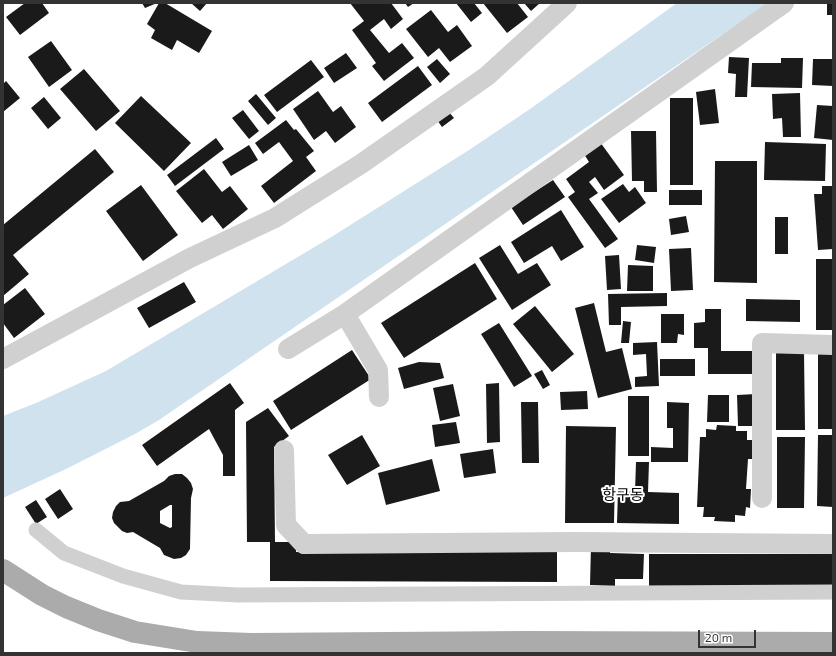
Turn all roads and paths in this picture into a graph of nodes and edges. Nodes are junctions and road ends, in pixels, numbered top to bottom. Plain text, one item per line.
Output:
1 (567, 3) edge
2 (784, 3) edge
3 (345, 314) junction
4 (833, 345) edge
5 (288, 349) dead end
6 (3, 359) edge
7 (379, 397) dead end
8 (284, 450) dead end
9 (762, 498) dead end
10 (36, 530) dead end
11 (833, 544) edge
12 (3, 570) edge
13 (833, 592) edge
14 (833, 643) edge

1 - 6 street
2 - 3 street
3 - 5 street
3 - 7 street
4 - 9 street
8 - 11 street
10 - 13 street
12 - 14 main road

